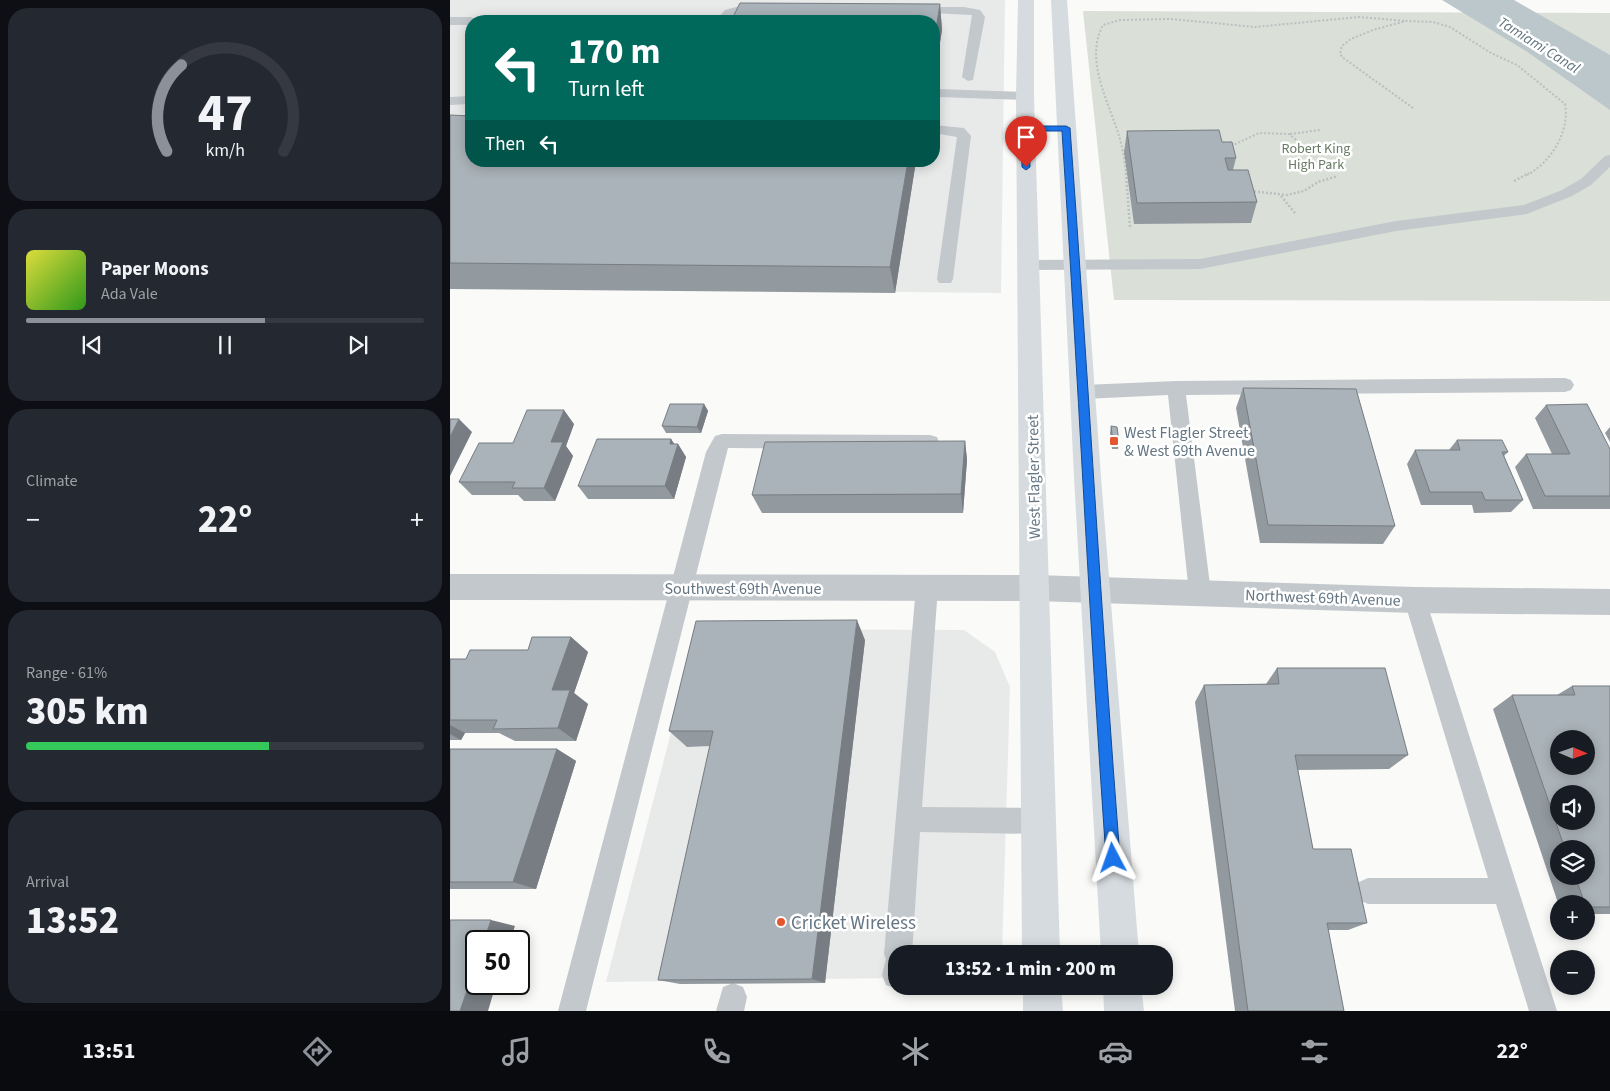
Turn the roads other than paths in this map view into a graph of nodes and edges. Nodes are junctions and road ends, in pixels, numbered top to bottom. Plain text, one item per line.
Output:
1 (1026, 0) edge
2 (1059, 0) edge
3 (777, 10) edge
4 (905, 10) edge
5 (724, 15) edge
6 (450, 21) edge
7 (465, 21) edge
8 (968, 77) dead end
9 (940, 93) edge
10 (1024, 96) junction
11 (465, 100) edge
12 (450, 101) edge
13 (940, 128) edge
14 (1046, 128) junction
15 (1610, 159) edge
16 (1029, 265) junction
17 (1074, 266) junction
18 (945, 279) dead end
19 (1565, 385) dead end
20 (1176, 388) junction
21 (1084, 392) junction
22 (935, 442) edge
23 (450, 587) edge
24 (927, 587) junction
25 (682, 588) junction
26 (1035, 588) junction
27 (1094, 590) junction
28 (1200, 593) junction
29 (1416, 600) junction
30 (1610, 602) edge
31 (909, 819) junction
32 (1039, 820) junction
33 (1368, 891) dead end
34 (1505, 891) junction
35 (899, 945) edge
36 (1041, 945) edge
37 (1119, 945) edge
38 (1042, 995) edge
39 (1123, 995) edge
40 (572, 1011) edge
41 (1042, 1011) edge
42 (1124, 1011) edge
43 (1543, 1011) edge

1 - 10 main road, West Flagler Street
2 - 14 main road, West Flagler Street
3 - 5 lane
4 - 8 lane
6 - 7 lane
9 - 10 lane
10 - 14 main road, West Flagler Street
11 - 12 lane
13 - 18 lane
14 - 16 main road, West Flagler Street
14 - 17 main road, West Flagler Street
15 - 17 lane
16 - 17 lane
16 - 26 main road, West Flagler Street
17 - 21 main road, West Flagler Street
19 - 20 lane
20 - 21 lane
20 - 28 lane
21 - 27 main road, West Flagler Street
22 - 25 lane
23 - 25 street, Southwest 69th Avenue
24 - 25 street, Southwest 69th Avenue
24 - 26 street, Southwest 69th Avenue
24 - 31 lane
25 - 40 lane
26 - 27 street, Northwest 69th Avenue
26 - 32 main road, West Flagler Street
27 - 28 street, Northwest 69th Avenue
27 - 37 main road, West Flagler Street
28 - 29 street, Northwest 69th Avenue
29 - 30 street, Northwest 69th Avenue
29 - 34 lane
31 - 32 lane
31 - 35 lane
32 - 36 main road, West Flagler Street
33 - 34 lane
34 - 43 lane
38 - 41 main road
39 - 42 main road

